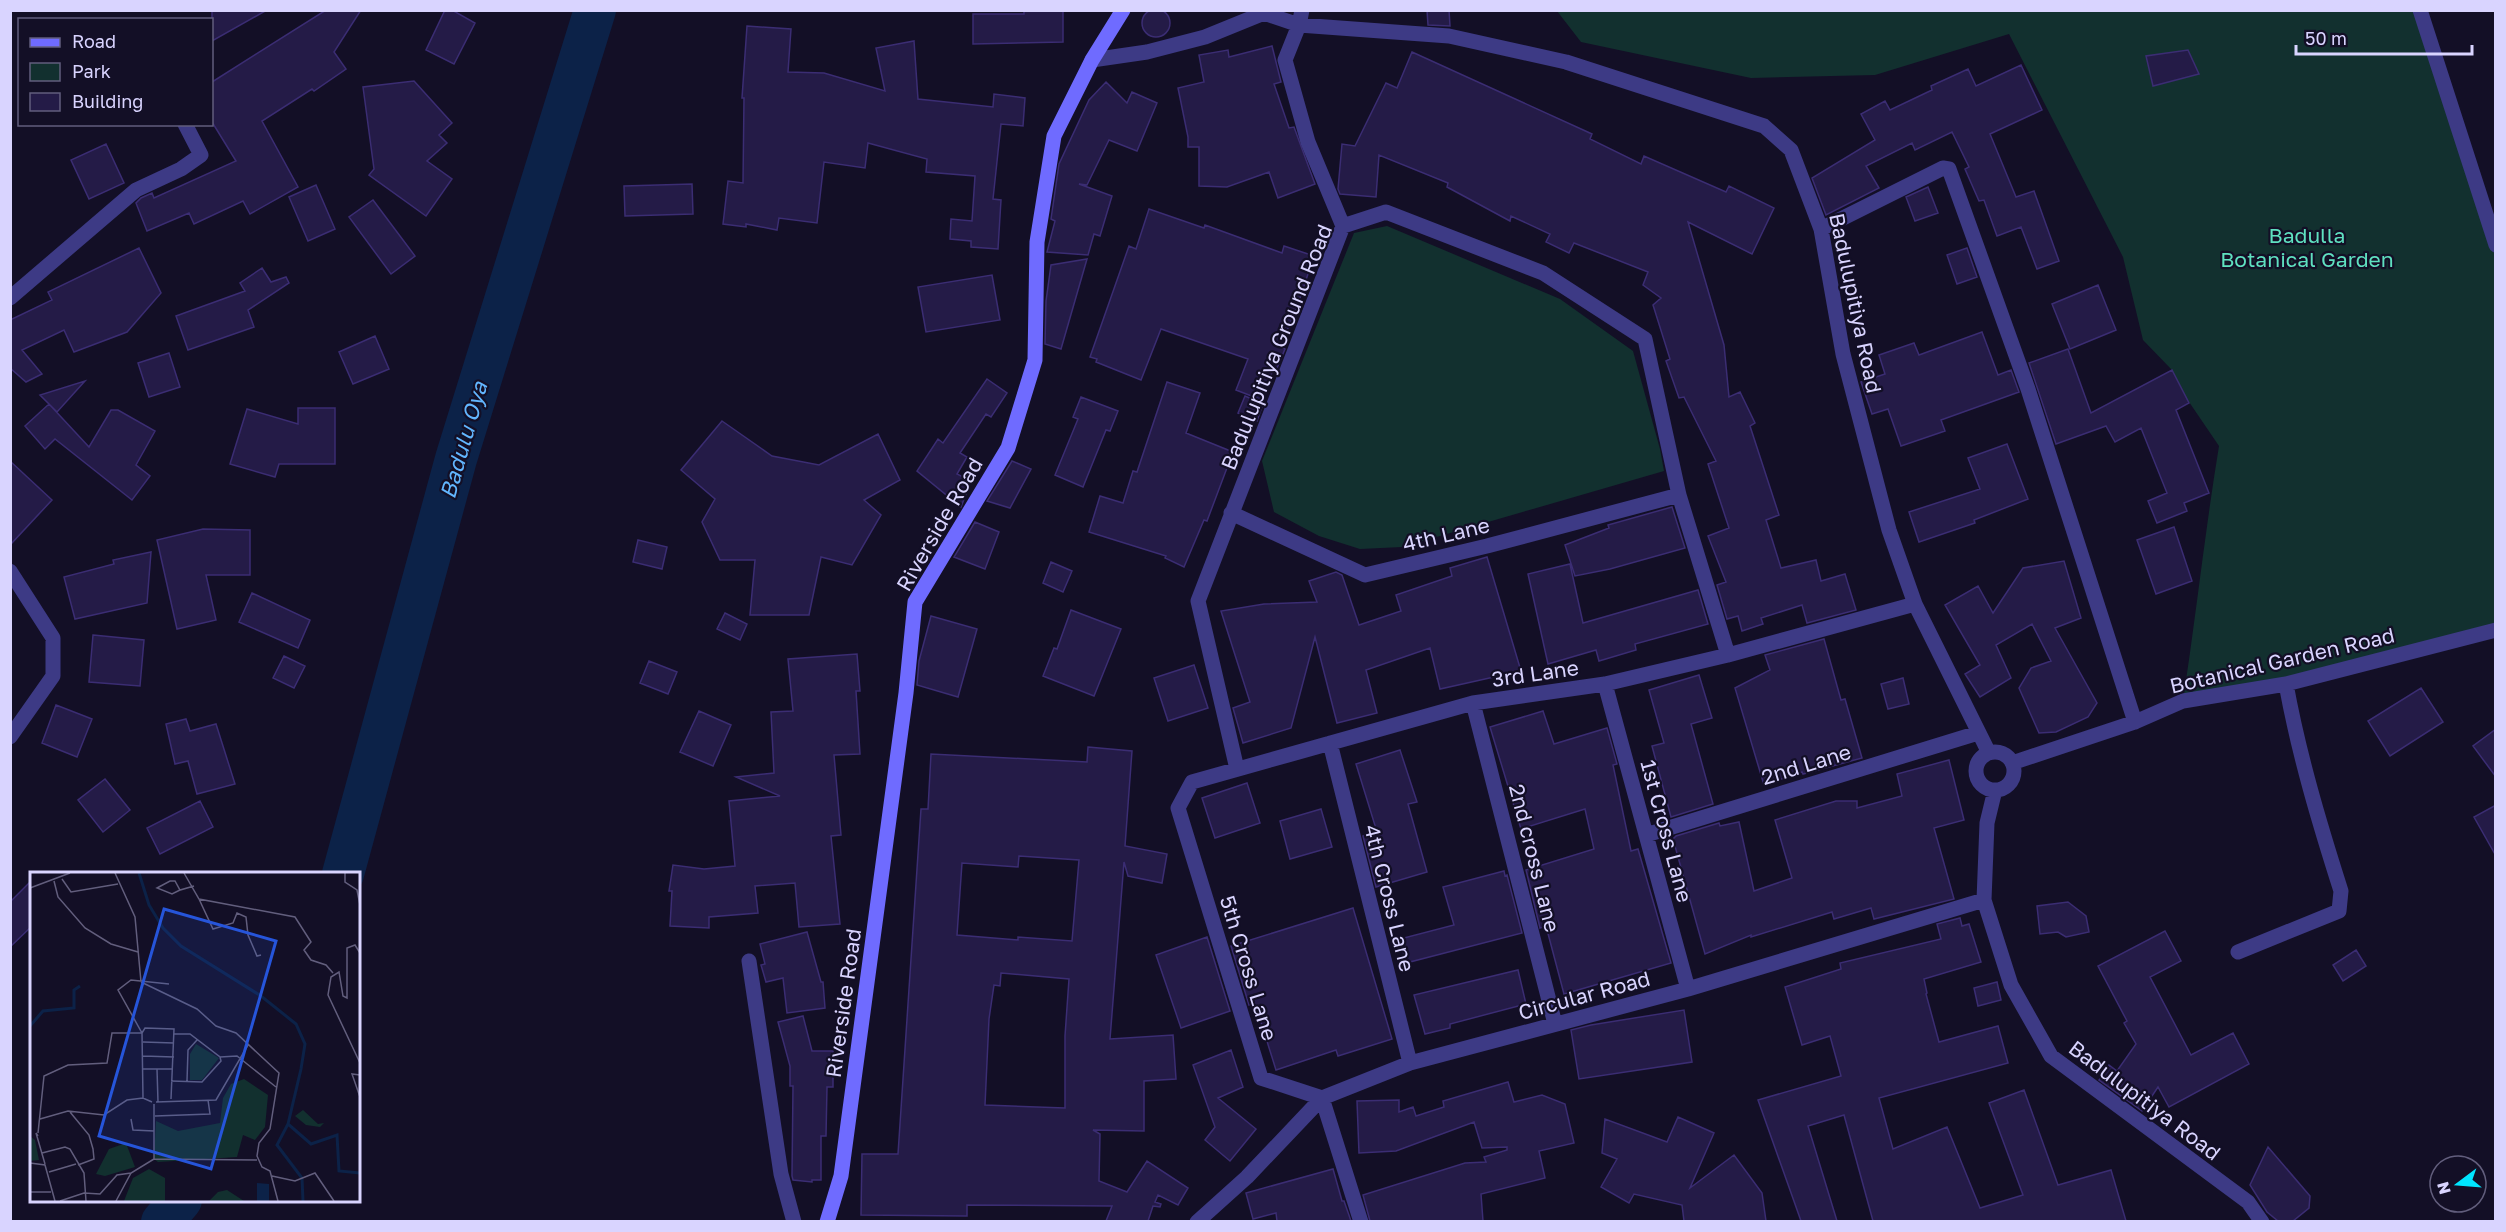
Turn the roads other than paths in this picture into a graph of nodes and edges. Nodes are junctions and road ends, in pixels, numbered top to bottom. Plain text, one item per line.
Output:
1 (1123, 10) edge
2 (2420, 10) edge
3 (1260, 12) edge
4 (1301, 18) edge
5 (1092, 60) junction
6 (186, 126) edge
7 (1343, 226) junction
8 (1821, 229) junction
9 (2496, 244) edge
10 (10, 298) edge
11 (1679, 495) junction
12 (1231, 513) junction
13 (10, 571) edge
14 (1915, 604) junction
15 (2496, 630) edge
16 (1728, 655) junction
17 (1605, 684) junction
18 (2286, 684) junction
19 (1473, 703) junction
20 (2136, 722) junction
21 (1978, 733) junction
22 (10, 737) edge
23 (1330, 743) junction
24 (1989, 753) junction
25 (2012, 763) junction
26 (1237, 769) junction
27 (1995, 790) junction
28 (1178, 808) joint
29 (1646, 835) junction
30 (1984, 900) junction
31 (2238, 952) dead end
32 (749, 961) dead end
33 (1688, 989) junction
34 (1555, 1024) junction
35 (1410, 1063) junction
36 (1322, 1098) junction
37 (794, 1221) edge
38 (827, 1221) edge
39 (1197, 1221) edge
40 (1361, 1221) edge
41 (2262, 1221) edge

1 - 5 street, Riverside Road
2 - 9 street
3 - 4 street, Badulupitiya Road
3 - 5 street
4 - 7 street
4 - 8 street, Badulupitiya Road
5 - 38 street, Riverside Road
6 - 10 street
7 - 11 street, Badulupitiya Ground Road
7 - 12 street, Badulupitiya Ground Road
8 - 14 street, Badulupitiya Road
8 - 20 street
11 - 12 street, 4th Lane
11 - 16 street, Badulupitiya Ground Road
12 - 26 street, Badulupitiya Ground Road
13 - 22 street
14 - 16 street, 3rd Lane
14 - 21 street, Badulupitiya Road
15 - 18 street, Botanical Garden Road
16 - 17 street, 3rd Lane
17 - 19 street, 3rd Lane
17 - 29 street, 1st Cross Lane
18 - 20 street, Botanical Garden Road
18 - 31 street
19 - 23 street, 3rd Lane
19 - 34 street, 2nd cross Lane
20 - 25 street, Botanical Garden Road
21 - 24 street, Badulupitiya Road
21 - 29 street, 2nd Lane
23 - 26 street, 3rd Lane
23 - 35 street, 4th Cross Lane
24 - 25 street
24 - 27 street
25 - 27 street, Badulupitiya Road
26 - 28 street, 3rd Lane
27 - 30 street, Badulupitiya Road
28 - 36 street, 5th Cross Lane
29 - 33 street, 1st Cross Lane
30 - 33 street, Circular Road
30 - 41 street, Badulupitiya Road
32 - 37 street
33 - 34 street, Circular Road
34 - 35 street, Circular Road
35 - 36 street, Circular Road
36 - 39 street
36 - 40 street

